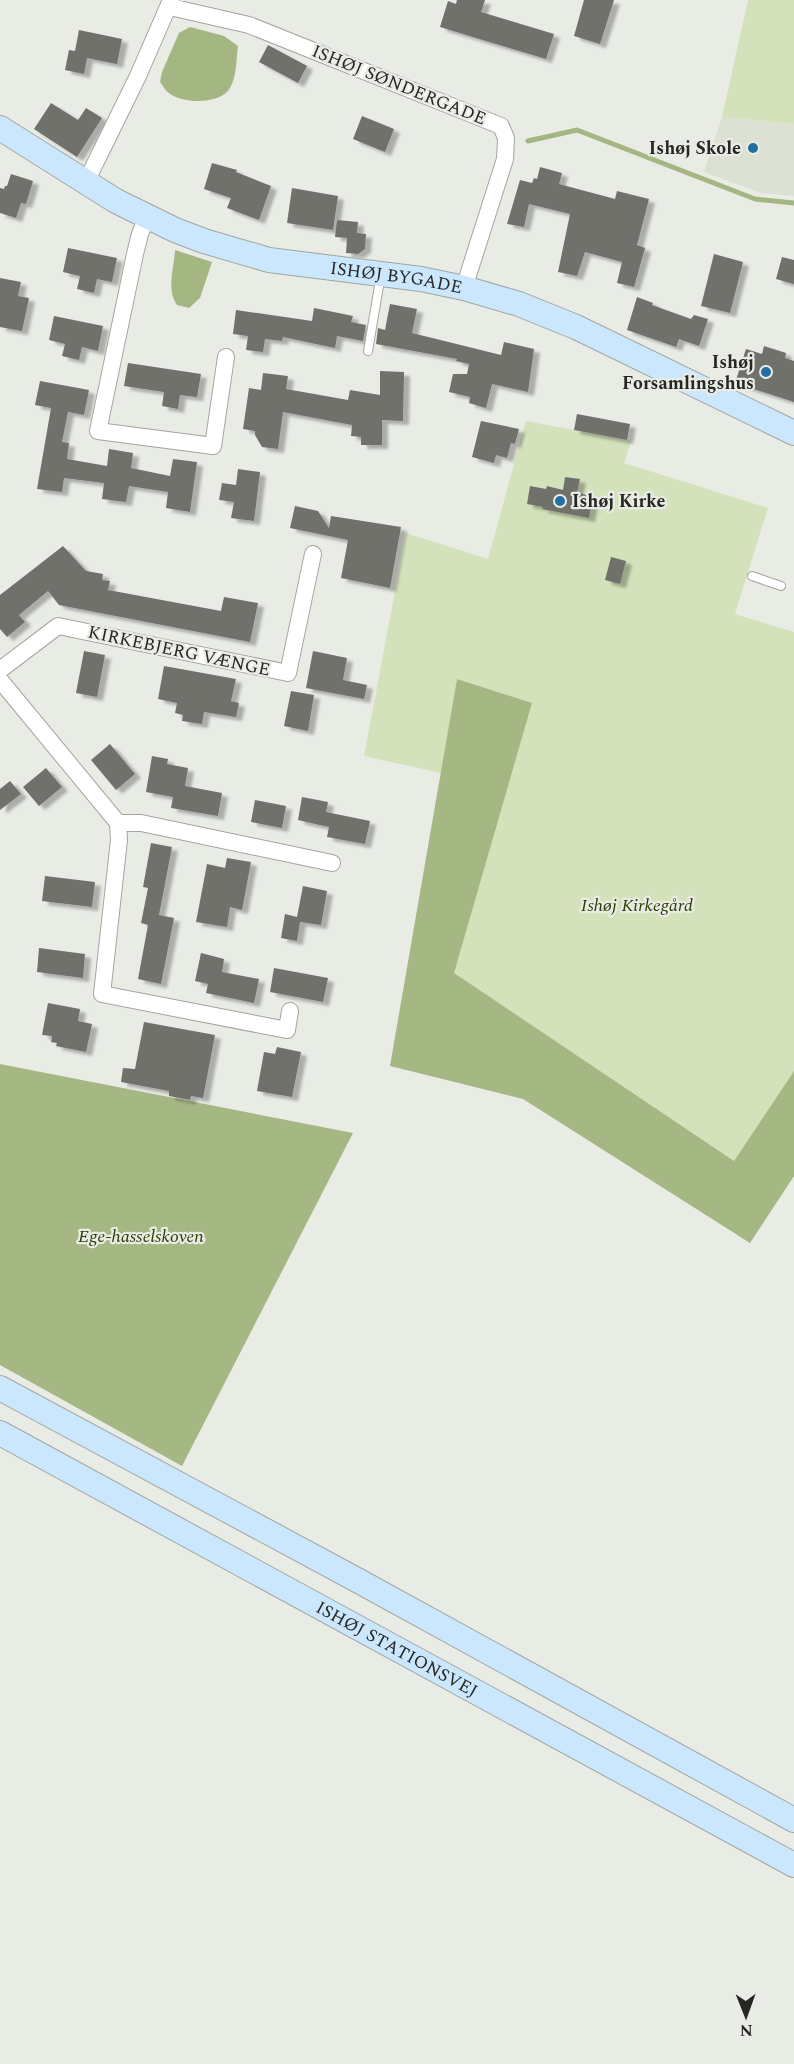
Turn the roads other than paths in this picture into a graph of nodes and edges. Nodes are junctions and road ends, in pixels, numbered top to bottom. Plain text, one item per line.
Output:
1 (171, 4) edge
2 (0, 128) edge
3 (86, 182) junction
4 (147, 217) junction
5 (381, 274) junction
6 (464, 288) junction
7 (368, 351) dead end
8 (226, 357) dead end
9 (794, 433) edge
10 (313, 554) dead end
11 (752, 576) dead end
12 (781, 586) dead end
13 (0, 670) edge
14 (0, 680) edge
15 (118, 823) junction
16 (332, 863) dead end
17 (290, 1011) dead end
18 (0, 1388) edge
19 (0, 1432) edge
20 (794, 1820) edge
21 (794, 1865) edge

1 - 3 street, ISHØJ SØNDERGADE
1 - 6 street, ISHØJ SØNDERGADE
2 - 3 main road, ISHØJ BYGADE
3 - 4 main road, ISHØJ BYGADE
4 - 5 main road, ISHØJ BYGADE
4 - 8 street
5 - 6 main road, ISHØJ BYGADE
5 - 7 lane
6 - 9 main road, ISHØJ BYGADE
10 - 13 street, KIRKEBJERG VÆNGE
11 - 12 lane
14 - 15 street
15 - 16 street
15 - 17 street
18 - 20 main road
19 - 21 main road, ISHØJ STATIONSVEJ

